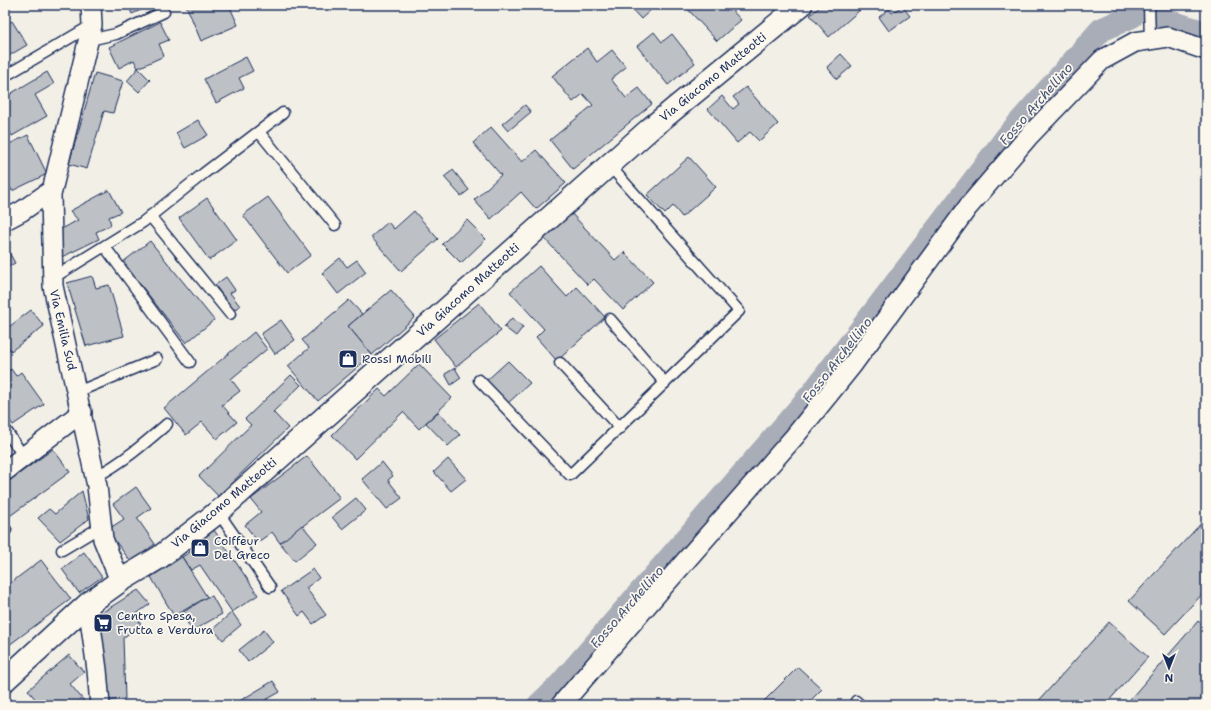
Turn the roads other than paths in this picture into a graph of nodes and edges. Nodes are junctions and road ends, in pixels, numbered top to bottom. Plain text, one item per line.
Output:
1 (91, 5) edge
2 (801, 5) edge
3 (1149, 5) edge
4 (164, 12) dead end
5 (91, 32) junction
6 (1150, 40) junction
7 (1206, 50) edge
8 (5, 76) edge
9 (283, 113) dead end
10 (259, 132) junction
11 (609, 165) junction
12 (52, 190) junction
13 (150, 216) junction
14 (5, 220) edge
15 (335, 225) dead end
16 (105, 247) junction
17 (53, 278) junction
18 (230, 314) dead end
19 (610, 319) dead end
20 (157, 359) dead end
21 (190, 362) dead end
22 (560, 363) dead end
23 (478, 380) dead end
24 (665, 383) junction
25 (77, 392) junction
26 (82, 412) junction
27 (167, 424) dead end
28 (620, 428) junction
29 (5, 429) edge
30 (24, 457) junction
31 (5, 471) edge
32 (95, 477) junction
33 (218, 512) junction
34 (102, 526) junction
35 (62, 550) dead end
36 (120, 581) junction
37 (270, 587) dead end
38 (88, 604) junction
39 (5, 680) edge
40 (100, 705) edge
41 (561, 705) edge

1 - 5 street, Via Emilia Sud
2 - 11 street, Via Giacomo Matteotti
3 - 6 lane
4 - 5 lane
5 - 8 lane
5 - 12 street, Via Emilia Sud
6 - 7 street
6 - 41 street
9 - 10 lane
10 - 13 lane
10 - 15 lane
11 - 24 lane
11 - 33 street, Via Giacomo Matteotti
12 - 14 street
12 - 17 street, Via Emilia Sud
13 - 16 lane
13 - 18 lane
16 - 17 lane
16 - 21 lane
17 - 25 street, Via Emilia Sud
19 - 24 lane
20 - 25 lane
22 - 28 lane
23 - 28 lane
24 - 28 lane
25 - 26 street, Via Emilia Sud
26 - 30 street
26 - 32 street, Via Emilia Sud
27 - 32 lane
29 - 30 lane
30 - 31 street
32 - 34 street, Via Emilia Sud
33 - 36 street, Via Giacomo Matteotti
33 - 37 lane
34 - 35 lane
34 - 36 street, Via Emilia Sud
36 - 38 street, Via Giacomo Matteotti
38 - 39 street, Via Giacomo Matteotti
38 - 40 street

